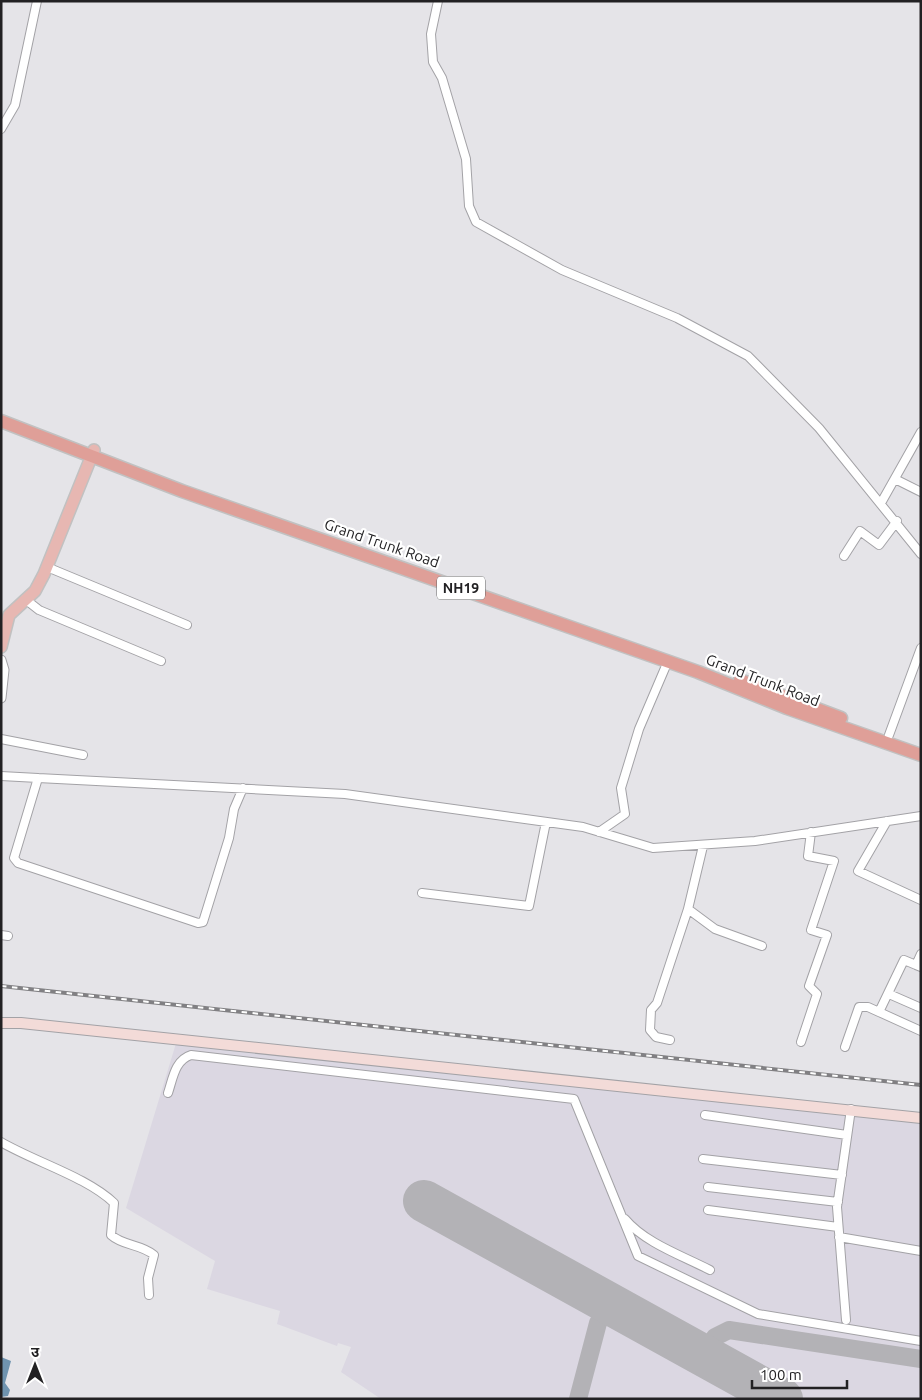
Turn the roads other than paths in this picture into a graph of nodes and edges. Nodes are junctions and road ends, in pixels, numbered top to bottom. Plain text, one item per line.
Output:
1 (37, 1) edge
2 (438, 1) edge
3 (1, 129) edge
4 (1, 416) edge
5 (1, 421) edge
6 (921, 432) edge
7 (92, 453) junction
8 (895, 479) junction
9 (921, 492) edge
10 (882, 504) junction
11 (897, 522) junction
12 (921, 554) edge
13 (844, 556) dead end
14 (47, 568) junction
15 (26, 599) junction
16 (187, 625) dead end
17 (1, 647) edge
18 (921, 648) edge
19 (1, 660) edge
20 (161, 661) dead end
21 (668, 661) junction
22 (1, 698) edge
23 (889, 735) junction
24 (1, 739) edge
25 (921, 746) edge
26 (84, 755) dead end
27 (921, 755) edge
28 (1, 776) edge
29 (38, 778) junction
30 (243, 788) junction
31 (921, 816) edge
32 (887, 821) junction
33 (546, 822) junction
34 (599, 832) junction
35 (812, 832) junction
36 (703, 846) junction
37 (422, 893) dead end
38 (921, 900) edge
39 (688, 910) junction
40 (762, 946) dead end
41 (921, 954) edge
42 (918, 966) edge
43 (889, 994) junction
44 (921, 1008) edge
45 (879, 1012) junction
46 (1, 1023) edge
47 (921, 1031) edge
48 (670, 1040) dead end
49 (801, 1042) dead end
50 (846, 1047) dead end
51 (168, 1093) dead end
52 (851, 1109) junction
53 (705, 1115) dead end
54 (921, 1118) edge
55 (847, 1135) junction
56 (1, 1142) edge
57 (703, 1159) dead end
58 (842, 1175) junction
59 (708, 1187) dead end
60 (838, 1202) junction
61 (708, 1210) dead end
62 (620, 1214) junction
63 (838, 1227) junction
64 (839, 1237) junction
65 (921, 1251) edge
66 (710, 1270) dead end
67 (149, 1295) dead end
68 (846, 1320) dead end
69 (921, 1341) edge

1 - 3 street
2 - 10 street
4 - 7 highway, Grand Trunk Road / NH19
5 - 7 highway, Grand Trunk Road / NH19
6 - 8 street
7 - 14 main road
7 - 21 highway, Grand Trunk Road / NH19
7 - 23 highway, Grand Trunk Road / NH19
8 - 9 street
8 - 10 street
10 - 11 street
11 - 12 street
11 - 13 street
14 - 15 main road
14 - 16 street
15 - 17 main road
15 - 20 street
18 - 23 street
19 - 22 street
21 - 27 highway, Grand Trunk Road / NH19
21 - 34 street
23 - 25 highway, Grand Trunk Road / NH19
24 - 26 street
28 - 29 street
29 - 30 street
29 - 30 street
30 - 33 street
31 - 32 street
32 - 35 street
32 - 38 street
33 - 34 street
33 - 37 street
34 - 36 street
35 - 36 street
35 - 49 street
36 - 39 street
39 - 40 street
39 - 48 street
41 - 42 street
42 - 43 street
43 - 44 street
43 - 45 street
45 - 47 street
45 - 50 street
46 - 52 main road
51 - 62 street
52 - 54 main road
52 - 55 street
53 - 55 street
55 - 58 street
56 - 67 street
57 - 58 street
58 - 60 street
59 - 60 street
60 - 63 street
61 - 63 street
62 - 66 street
62 - 69 street
63 - 64 street
64 - 65 street
64 - 68 street

